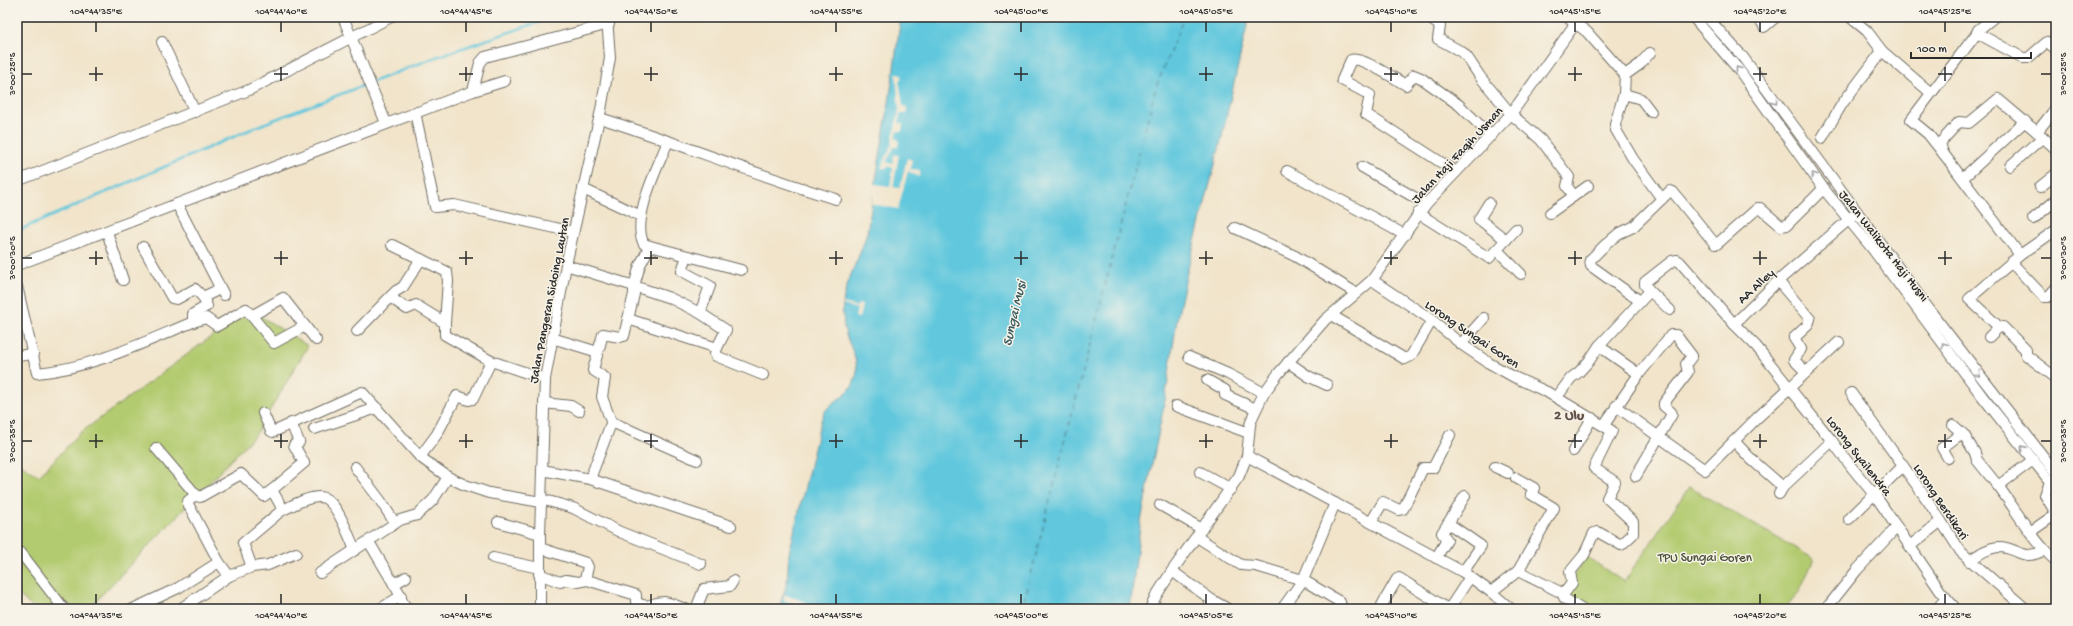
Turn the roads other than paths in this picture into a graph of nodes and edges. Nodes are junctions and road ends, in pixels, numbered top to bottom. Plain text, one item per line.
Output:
1 (343, 17) edge
2 (391, 17) edge
3 (1428, 17) edge
4 (1693, 17) edge
5 (1707, 17) edge
6 (1757, 17) edge
7 (1776, 17) edge
8 (1850, 17) edge
9 (1994, 17) edge
10 (1574, 19) edge
11 (608, 21) edge
12 (1977, 33) junction
13 (352, 37) junction
14 (162, 42) dead end
15 (2056, 49) edge
16 (1882, 51) junction
17 (1650, 54) dead end
18 (1626, 75) junction
19 (504, 81) dead end
20 (473, 91) junction
21 (1931, 93) junction
22 (1624, 94) junction
23 (2056, 108) edge
24 (195, 112) junction
25 (415, 112) junction
26 (1651, 112) dead end
27 (1511, 114) junction
28 (600, 118) junction
29 (2025, 121) junction
30 (386, 123) junction
31 (2040, 135) junction
32 (1491, 136) junction
33 (1822, 138) dead end
34 (668, 141) junction
35 (2056, 149) edge
36 (1944, 152) junction
37 (2010, 166) dead end
38 (1362, 167) dead end
39 (1287, 171) dead end
40 (1456, 172) junction
41 (2056, 174) edge
42 (1962, 178) junction
43 (17, 181) edge
44 (1588, 186) dead end
45 (2040, 187) dead end
46 (1824, 188) junction
47 (584, 189) junction
48 (1573, 195) junction
49 (836, 199) dead end
50 (1662, 199) junction
51 (2056, 200) edge
52 (1488, 203) dead end
53 (177, 204) junction
54 (1426, 204) junction
55 (1550, 213) dead end
56 (641, 216) junction
57 (1416, 216) junction
58 (1853, 216) junction
59 (2032, 219) dead end
60 (1235, 228) dead end
61 (1516, 229) dead end
62 (2056, 230) edge
63 (107, 232) junction
64 (573, 232) junction
65 (1405, 234) junction
66 (1506, 240) junction
67 (392, 245) dead end
68 (650, 246) junction
69 (143, 247) dead end
70 (1497, 250) junction
71 (2020, 255) junction
72 (687, 256) junction
73 (421, 259) junction
74 (2011, 262) junction
75 (17, 265) edge
76 (566, 265) junction
77 (741, 270) dead end
78 (1521, 274) dead end
79 (123, 280) dead end
80 (1372, 280) junction
81 (1778, 281) junction
82 (17, 286) edge
83 (634, 286) junction
84 (2056, 288) edge
85 (1650, 291) junction
86 (1356, 293) junction
87 (203, 297) junction
88 (390, 297) junction
89 (1640, 301) junction
90 (1670, 310) dead end
91 (700, 313) junction
92 (254, 316) junction
93 (1328, 318) junction
94 (1484, 318) dead end
95 (628, 319) junction
96 (1432, 320) junction
97 (193, 322) junction
98 (445, 323) junction
99 (1734, 324) junction
100 (305, 326) junction
101 (1999, 327) junction
102 (357, 331) dead end
103 (1989, 337) dead end
104 (552, 338) junction
105 (316, 340) dead end
106 (1839, 342) dead end
107 (1461, 344) junction
108 (1599, 346) junction
109 (717, 348) junction
110 (598, 352) junction
111 (32, 354) junction
112 (17, 356) edge
113 (1189, 357) dead end
114 (492, 361) junction
115 (1288, 362) junction
116 (1806, 372) junction
117 (1639, 374) junction
118 (763, 375) dead end
119 (2056, 378) edge
120 (545, 379) junction
121 (1207, 380) dead end
122 (1327, 385) dead end
123 (1790, 387) junction
124 (1264, 393) junction
125 (1851, 394) dead end
126 (1557, 398) junction
127 (1176, 406) dead end
128 (1616, 406) junction
129 (544, 407) junction
130 (1256, 409) junction
131 (379, 410) junction
132 (579, 411) dead end
133 (263, 413) dead end
134 (1592, 418) junction
135 (291, 423) junction
136 (612, 424) junction
137 (1604, 425) junction
138 (1953, 425) dead end
139 (314, 429) dead end
140 (1249, 433) junction
141 (1962, 433) junction
142 (1450, 435) dead end
143 (1657, 436) junction
144 (1734, 441) junction
145 (1832, 441) junction
146 (156, 448) dead end
147 (1573, 451) dead end
148 (1247, 456) junction
149 (420, 457) junction
150 (1948, 458) dead end
151 (697, 460) dead end
152 (2033, 460) junction
153 (1903, 466) junction
154 (355, 467) dead end
155 (1495, 467) dead end
156 (542, 470) junction
157 (1200, 472) dead end
158 (1636, 476) dead end
159 (448, 477) junction
160 (590, 479) junction
161 (2054, 482) edge
162 (1998, 486) junction
163 (1231, 489) junction
164 (272, 490) junction
165 (1874, 494) junction
166 (196, 495) junction
167 (1465, 496) dead end
168 (541, 500) junction
169 (1335, 503) junction
170 (1160, 505) dead end
171 (281, 510) junction
172 (2056, 514) edge
173 (1849, 519) dead end
174 (1940, 521) junction
175 (498, 522) dead end
176 (1372, 522) junction
177 (395, 523) junction
178 (1448, 523) junction
179 (731, 526) dead end
180 (1897, 528) junction
181 (2030, 532) junction
182 (1200, 533) junction
183 (540, 534) junction
184 (369, 542) junction
185 (1910, 546) junction
186 (540, 548) junction
187 (355, 550) junction
188 (2044, 550) junction
189 (21, 553) dead end
190 (296, 553) dead end
191 (493, 558) dead end
192 (1436, 558) junction
193 (1969, 561) junction
194 (219, 562) junction
195 (2056, 562) edge
196 (701, 564) dead end
197 (252, 567) junction
198 (539, 571) junction
199 (1172, 571) junction
200 (1518, 571) junction
201 (320, 573) dead end
202 (1466, 575) junction
203 (229, 576) junction
204 (406, 577) dead end
205 (587, 580) junction
206 (1302, 580) junction
207 (733, 581) dead end
208 (394, 584) junction
209 (178, 588) junction
210 (1491, 592) junction
211 (1564, 594) junction
212 (400, 598) junction
213 (1946, 598) junction
214 (1210, 605) edge
215 (183, 607) edge
216 (1449, 608) edge
217 (64, 609) edge
218 (133, 609) edge
219 (380, 609) edge
220 (407, 609) edge
221 (540, 609) edge
222 (686, 609) edge
223 (696, 609) edge
224 (1150, 609) edge
225 (1228, 609) edge
226 (1282, 609) edge
227 (1344, 609) edge
228 (1382, 609) edge
229 (1511, 609) edge
230 (1581, 609) edge
231 (1826, 609) edge
232 (1937, 609) edge
233 (1956, 609) edge
234 (2026, 609) edge

1 - 13 street
2 - 13 street
3 - 27 street
46 -> 4 street, Jalan Walikota Haji Husni
5 -> 58 street, Jalan Walikota Haji Husni
6 - 7 street
8 - 16 street
9 - 12 street
10 - 18 street
10 - 27 street, Jalan Haji Faqih Usman
11 - 20 street
11 - 28 street, Jalan Pangeran Sidoing Lautan
12 - 15 street
12 - 21 street
13 - 24 street
13 - 30 street
14 - 24 street
16 - 21 street
16 - 33 street
17 - 18 street
18 - 22 street
19 - 20 street
20 - 25 street
21 - 36 street
22 - 26 street
22 - 50 street
23 - 31 street
24 - 43 street
25 - 30 street
25 - 64 street
27 - 32 street, Jalan Haji Faqih Usman
27 - 48 street
28 - 34 street
28 - 47 street, Jalan Pangeran Sidoing Lautan
29 - 31 street
29 - 36 street
29 - 42 street
30 - 53 street
31 - 35 street
31 - 37 street
32 - 40 street, Jalan Haji Faqih Usman
32 - 40 street
34 - 49 street
34 - 56 street
36 - 42 street
38 - 54 street
39 - 65 street
40 - 54 street, Jalan Haji Faqih Usman
41 - 45 street
42 - 71 street
44 - 48 street
46 - 50 street
46 - 58 street, Jalan Walikota Haji Husni
47 - 56 street
47 - 64 street, Jalan Pangeran Sidoing Lautan
48 - 55 street
50 - 89 street
51 - 59 street
52 - 66 street
53 - 63 street
53 - 87 street
54 - 57 street, Jalan Haji Faqih Usman
56 - 68 street
57 - 65 street, Jalan Haji Faqih Usman
57 - 70 street
58 - 81 street, AA Alley
152 -> 58 street, Jalan Walikota Haji Husni
58 -> 161 street, Jalan Walikota Haji Husni
60 - 86 street
61 - 66 street
62 - 71 street
63 - 75 street
63 - 79 street
64 - 76 street, Jalan Pangeran Sidoing Lautan
65 - 80 street, Jalan Haji Faqih Usman
66 - 70 street
67 - 73 street
68 - 72 street
68 - 83 street
69 - 87 street
70 - 78 street
71 - 74 street
72 - 77 street
72 - 91 street
73 - 88 street
73 - 98 street
74 - 84 street
74 - 101 street
76 - 83 street
76 - 104 street, Jalan Pangeran Sidoing Lautan
80 - 86 street, Jalan Haji Faqih Usman
80 - 96 street, Lorong Sungai Goren
81 - 99 street, AA Alley
81 - 116 street
82 - 111 street
83 - 91 street
83 - 95 street
85 - 89 street
85 - 90 street
85 - 99 street, AA Alley
86 - 93 street, Jalan Haji Faqih Usman
87 - 97 street
88 - 98 street
88 - 102 street
89 - 108 street
91 - 109 street
92 - 97 street
92 - 100 street
92 - 100 street
93 - 96 street
93 - 115 street, Jalan Haji Faqih Usman
94 - 107 street
95 - 109 street
95 - 110 street
96 - 107 street, Lorong Sungai Goren
97 - 111 street
98 - 114 street
99 - 123 street, Lorong Syailendra
100 - 105 street
101 - 103 street
101 - 119 street
104 - 110 street
104 - 120 street, Jalan Pangeran Sidoing Lautan
106 - 116 street
107 - 126 street, Lorong Sungai Goren
108 - 117 street
108 - 126 street
109 - 118 street
110 - 136 street
111 - 112 street
113 - 124 street
114 - 120 street
114 - 149 street
115 - 122 street
115 - 124 street, Jalan Haji Faqih Usman
116 - 123 street
117 - 128 street
117 - 143 street
120 - 129 street, Jalan Pangeran Sidoing Lautan
121 - 130 street
123 - 144 street
123 - 145 street, Lorong Syailendra
124 - 130 street, Jalan Haji Faqih Usman
125 - 153 street, Lorong Berdikari
126 - 134 street, Lorong Sungai Goren
127 - 140 street
128 - 137 street
128 - 143 street
129 - 132 street
129 - 156 street, Jalan Pangeran Sidoing Lautan
130 - 140 street, Jalan Haji Faqih Usman
131 - 135 street
131 - 139 street
131 - 149 street
133 - 135 street
134 - 137 street, Lorong Sungai Goren
134 - 147 street
135 - 164 street
136 - 151 street
136 - 160 street
137 - 211 street
138 - 141 street
140 - 148 street, Jalan Haji Faqih Usman
141 - 150 street
141 - 162 street
142 - 176 street
143 - 144 street
143 - 158 street
144 - 145 street
145 - 165 street, Lorong Syailendra
146 - 166 street
148 - 163 street, Jalan Haji Faqih Usman
148 - 169 street
149 - 159 street
152 - 161 street, Jalan Walikota Haji Husni
152 - 162 street
153 - 165 street
153 - 174 street, Lorong Berdikari
154 - 177 street
155 - 200 street
156 - 160 street
156 - 168 street, Jalan Pangeran Sidoing Lautan
157 - 163 street
159 - 168 street
159 - 177 street
160 - 179 street
161 - 172 street
162 - 181 street
163 - 182 street, Jalan Haji Faqih Usman
164 - 166 street
164 - 171 street
165 - 173 street
165 - 180 street, Lorong Syailendra
166 - 194 street
167 - 178 street
168 - 183 street, Jalan Pangeran Sidoing Lautan
168 - 196 street
169 - 176 street
169 - 206 street
170 - 182 street
171 - 187 street
171 - 197 street
172 - 181 street
174 - 185 street
174 - 193 street, Lorong Berdikari
175 - 183 street
176 - 192 street
177 - 184 street
178 - 192 street
178 - 202 street
180 - 185 street, Lorong Syailendra
180 - 231 street
181 - 188 street
182 - 199 street, Jalan Haji Faqih Usman
182 - 206 street
183 - 186 street, Jalan Pangeran Sidoing Lautan
184 - 187 street
184 - 208 street
185 - 213 street, Lorong Syailendra
186 - 198 street, Jalan Pangeran Sidoing Lautan
186 - 205 street
187 - 201 street
188 - 193 street
188 - 195 street
189 - 217 street
190 - 197 street
191 - 198 street
192 - 202 street
193 - 234 street, Lorong Berdikari
194 - 203 street
194 - 209 street
197 - 203 street
198 - 205 street
198 - 221 street, Jalan Pangeran Sidoing Lautan
199 - 214 street
199 - 224 street, Jalan Haji Faqih Usman
200 - 210 street
200 - 211 street
202 - 210 street
202 - 216 street
203 - 215 street
204 - 208 street
205 - 222 street
206 - 226 street
206 - 227 street
207 - 223 street
208 - 212 street
209 - 215 street
209 - 218 street
210 - 229 street
211 - 230 street
212 - 219 street
212 - 220 street
213 - 232 street
213 - 233 street, Lorong Syailendra
214 - 225 street
216 - 228 street

